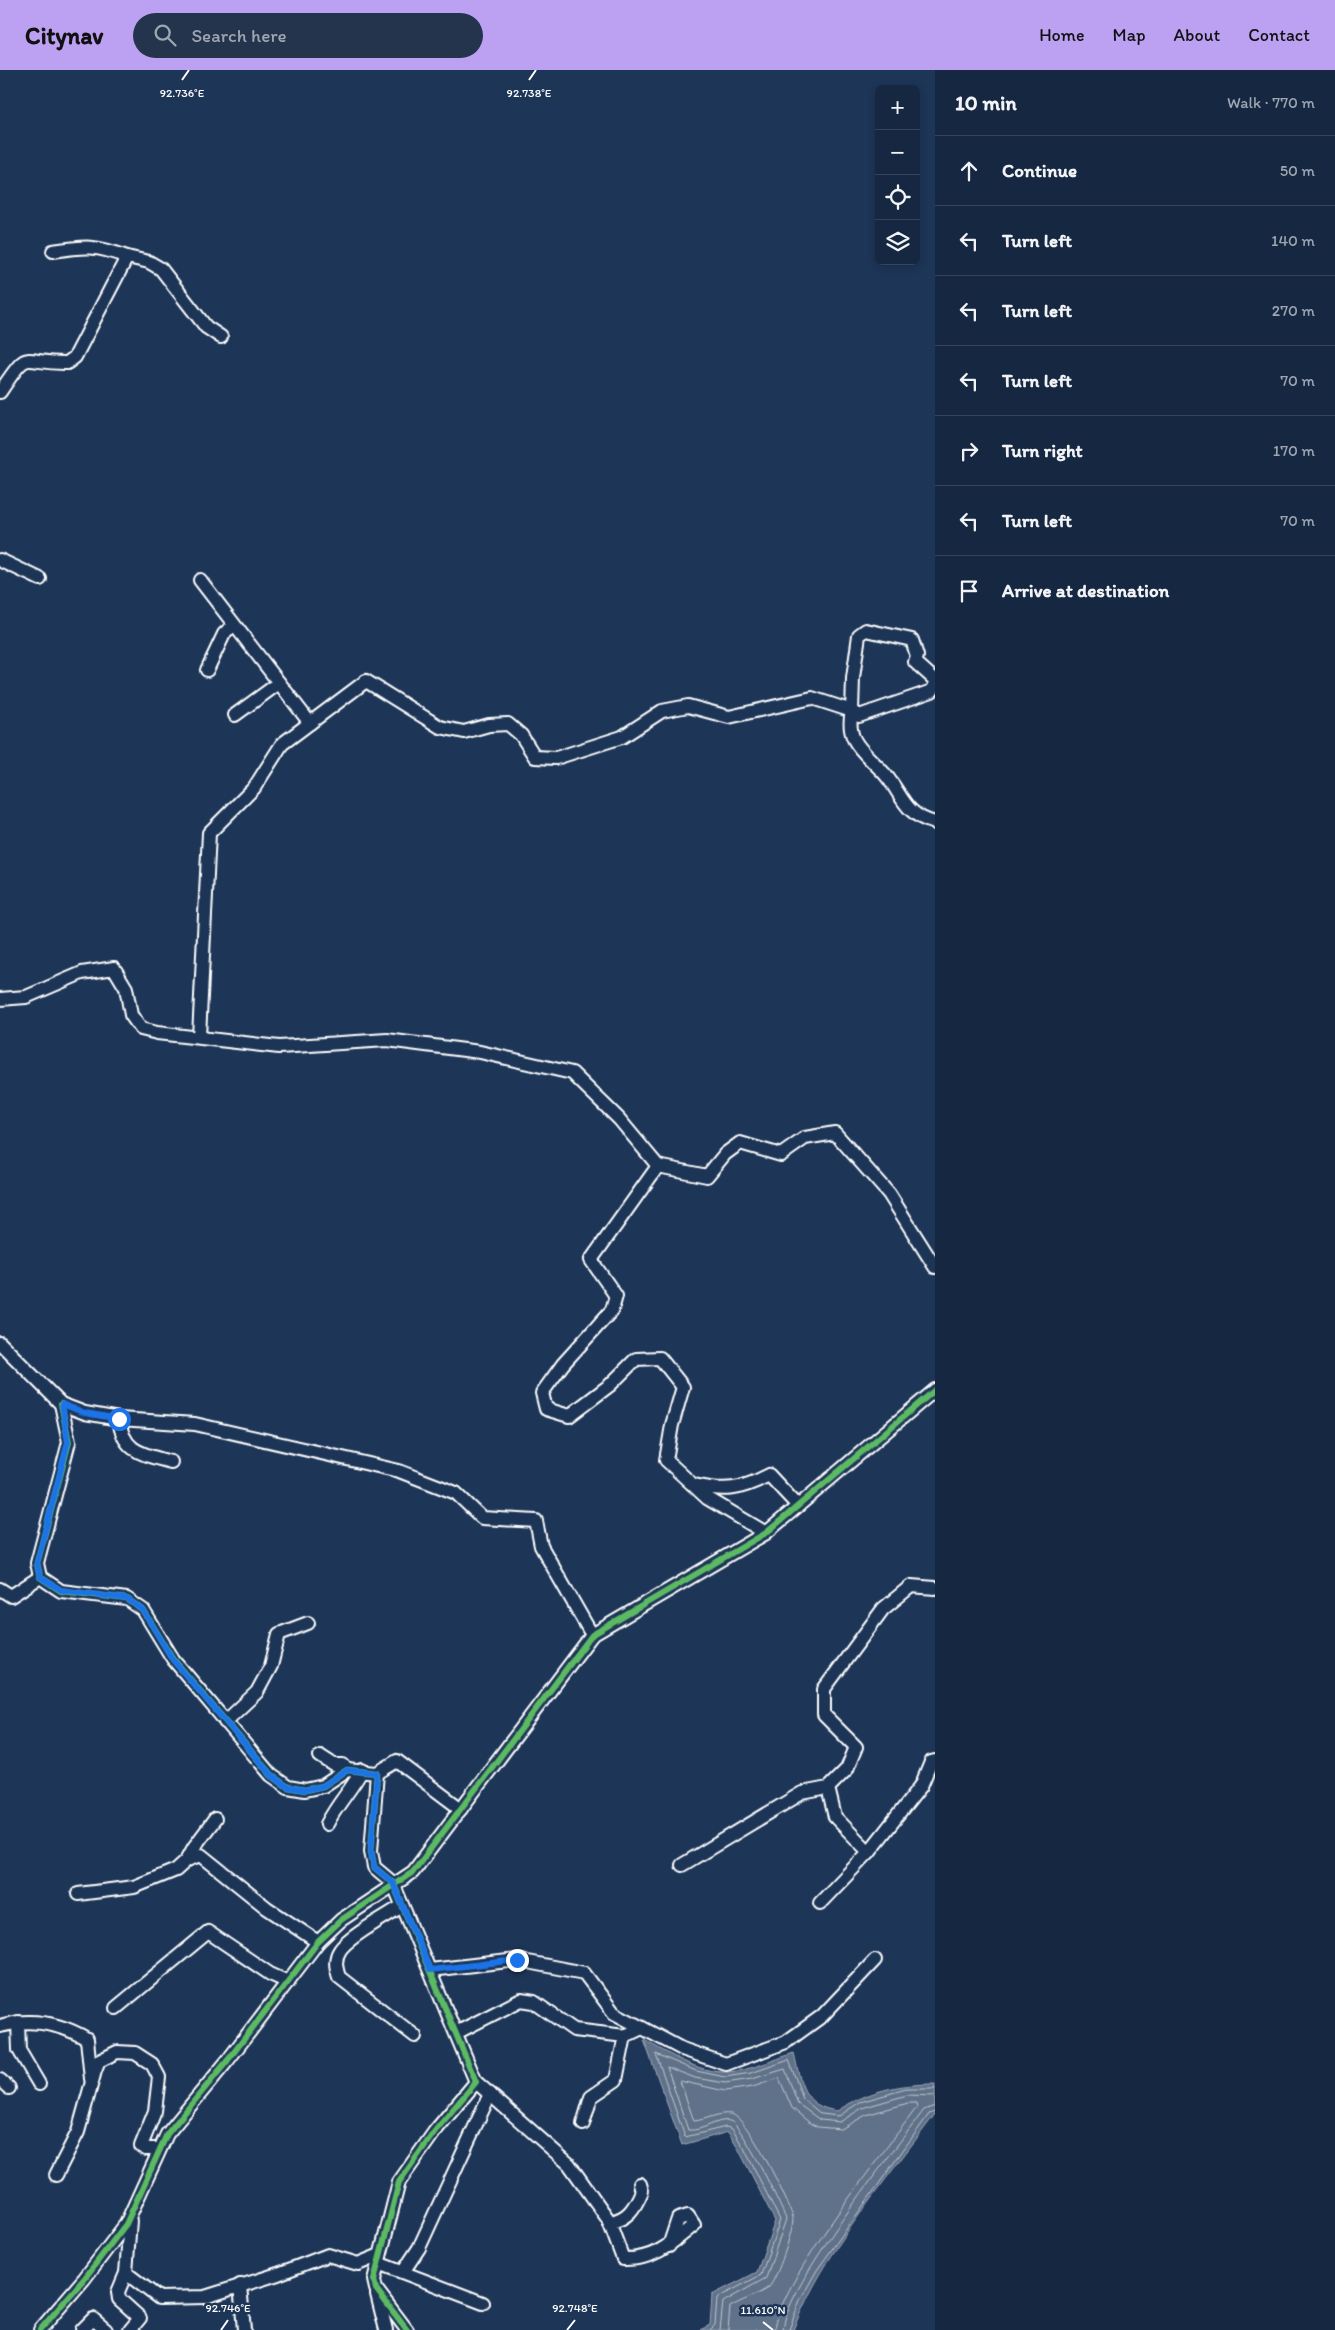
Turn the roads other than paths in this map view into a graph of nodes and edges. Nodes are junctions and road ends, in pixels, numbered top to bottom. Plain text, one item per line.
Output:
1 (53, 250) dead end
2 (128, 257) junction
3 (221, 337) dead end
4 (0, 392) edge
5 (0, 560) edge
6 (40, 579) dead end
7 (200, 580) dead end
8 (234, 625) junction
9 (208, 670) dead end
10 (935, 680) edge
11 (279, 683) junction
12 (935, 685) edge
13 (852, 711) junction
14 (235, 715) dead end
15 (310, 723) junction
16 (935, 822) edge
17 (0, 999) edge
18 (199, 1037) junction
19 (658, 1166) junction
20 (935, 1267) edge
21 (0, 1343) edge
22 (935, 1390) edge
23 (62, 1404) junction
24 (119, 1419) junction
25 (171, 1462) dead end
26 (692, 1484) junction
27 (798, 1506) junction
28 (766, 1533) junction
29 (40, 1577) junction
30 (935, 1588) edge
31 (0, 1590) edge
32 (308, 1623) dead end
33 (592, 1635) junction
34 (225, 1722) junction
35 (320, 1756) dead end
36 (935, 1761) edge
37 (347, 1770) junction
38 (362, 1770) junction
39 (377, 1773) junction
40 (828, 1788) junction
41 (461, 1809) junction
42 (215, 1819) dead end
43 (327, 1824) dead end
44 (869, 1852) junction
45 (188, 1860) junction
46 (682, 1865) dead end
47 (393, 1883) junction
48 (78, 1894) dead end
49 (820, 1903) dead end
50 (402, 1906) junction
51 (318, 1942) junction
52 (875, 1960) dead end
53 (430, 1970) junction
54 (288, 1982) junction
55 (116, 2008) dead end
56 (18, 2022) junction
57 (0, 2026) edge
58 (642, 2028) junction
59 (456, 2033) junction
60 (415, 2036) dead end
61 (625, 2036) junction
62 (92, 2082) junction
63 (476, 2082) junction
64 (39, 2084) dead end
65 (490, 2094) junction
66 (583, 2124) dead end
67 (158, 2149) junction
68 (56, 2175) dead end
69 (640, 2184) dead end
70 (131, 2211) junction
71 (609, 2222) junction
72 (670, 2246) dead end
73 (379, 2259) junction
74 (126, 2272) junction
75 (403, 2272) junction
76 (240, 2285) junction
77 (376, 2289) junction
78 (483, 2303) dead end
79 (40, 2330) edge
80 (82, 2330) edge
81 (106, 2330) edge
82 (130, 2330) edge
83 (244, 2330) edge
84 (386, 2330) edge
85 (407, 2330) edge

1 - 2 street
2 - 3 street
2 - 4 street
5 - 6 street
7 - 8 street
8 - 9 street
8 - 11 street
10 - 13 street
11 - 14 street
11 - 15 street
12 - 13 street
13 - 15 street
13 - 16 street
15 - 18 street
17 - 18 street
18 - 19 street
19 - 20 street
19 - 26 street
21 - 23 street
22 - 27 street
23 - 24 street
23 - 29 street
24 - 25 street
24 - 33 street
26 - 27 street
26 - 28 street
27 - 28 street
28 - 33 street
29 - 31 street
29 - 34 street
30 - 40 street
32 - 34 street
33 - 41 street
34 - 37 street
35 - 37 street
36 - 44 street
37 - 38 street
38 - 39 street
38 - 43 street
39 - 41 street
39 - 47 street
40 - 44 street
40 - 46 street
41 - 47 street
42 - 45 street
44 - 49 street
45 - 48 street
45 - 51 street
47 - 50 street
47 - 51 street
50 - 53 street
50 - 60 street
51 - 54 street
52 - 58 street
53 - 58 street
53 - 59 street
54 - 55 street
54 - 67 street
56 - 57 street
56 - 62 street
56 - 64 street
58 - 61 street
59 - 61 street
59 - 63 street
61 - 66 street
62 - 67 street
62 - 68 street
63 - 65 street
63 - 73 street
65 - 71 street
65 - 75 street
67 - 70 street
69 - 71 street
70 - 74 street
70 - 79 street
71 - 72 street
73 - 75 street
73 - 76 street
73 - 77 street
74 - 76 street
74 - 82 street
75 - 78 street
76 - 83 street
77 - 84 street
77 - 85 street
80 - 81 street

